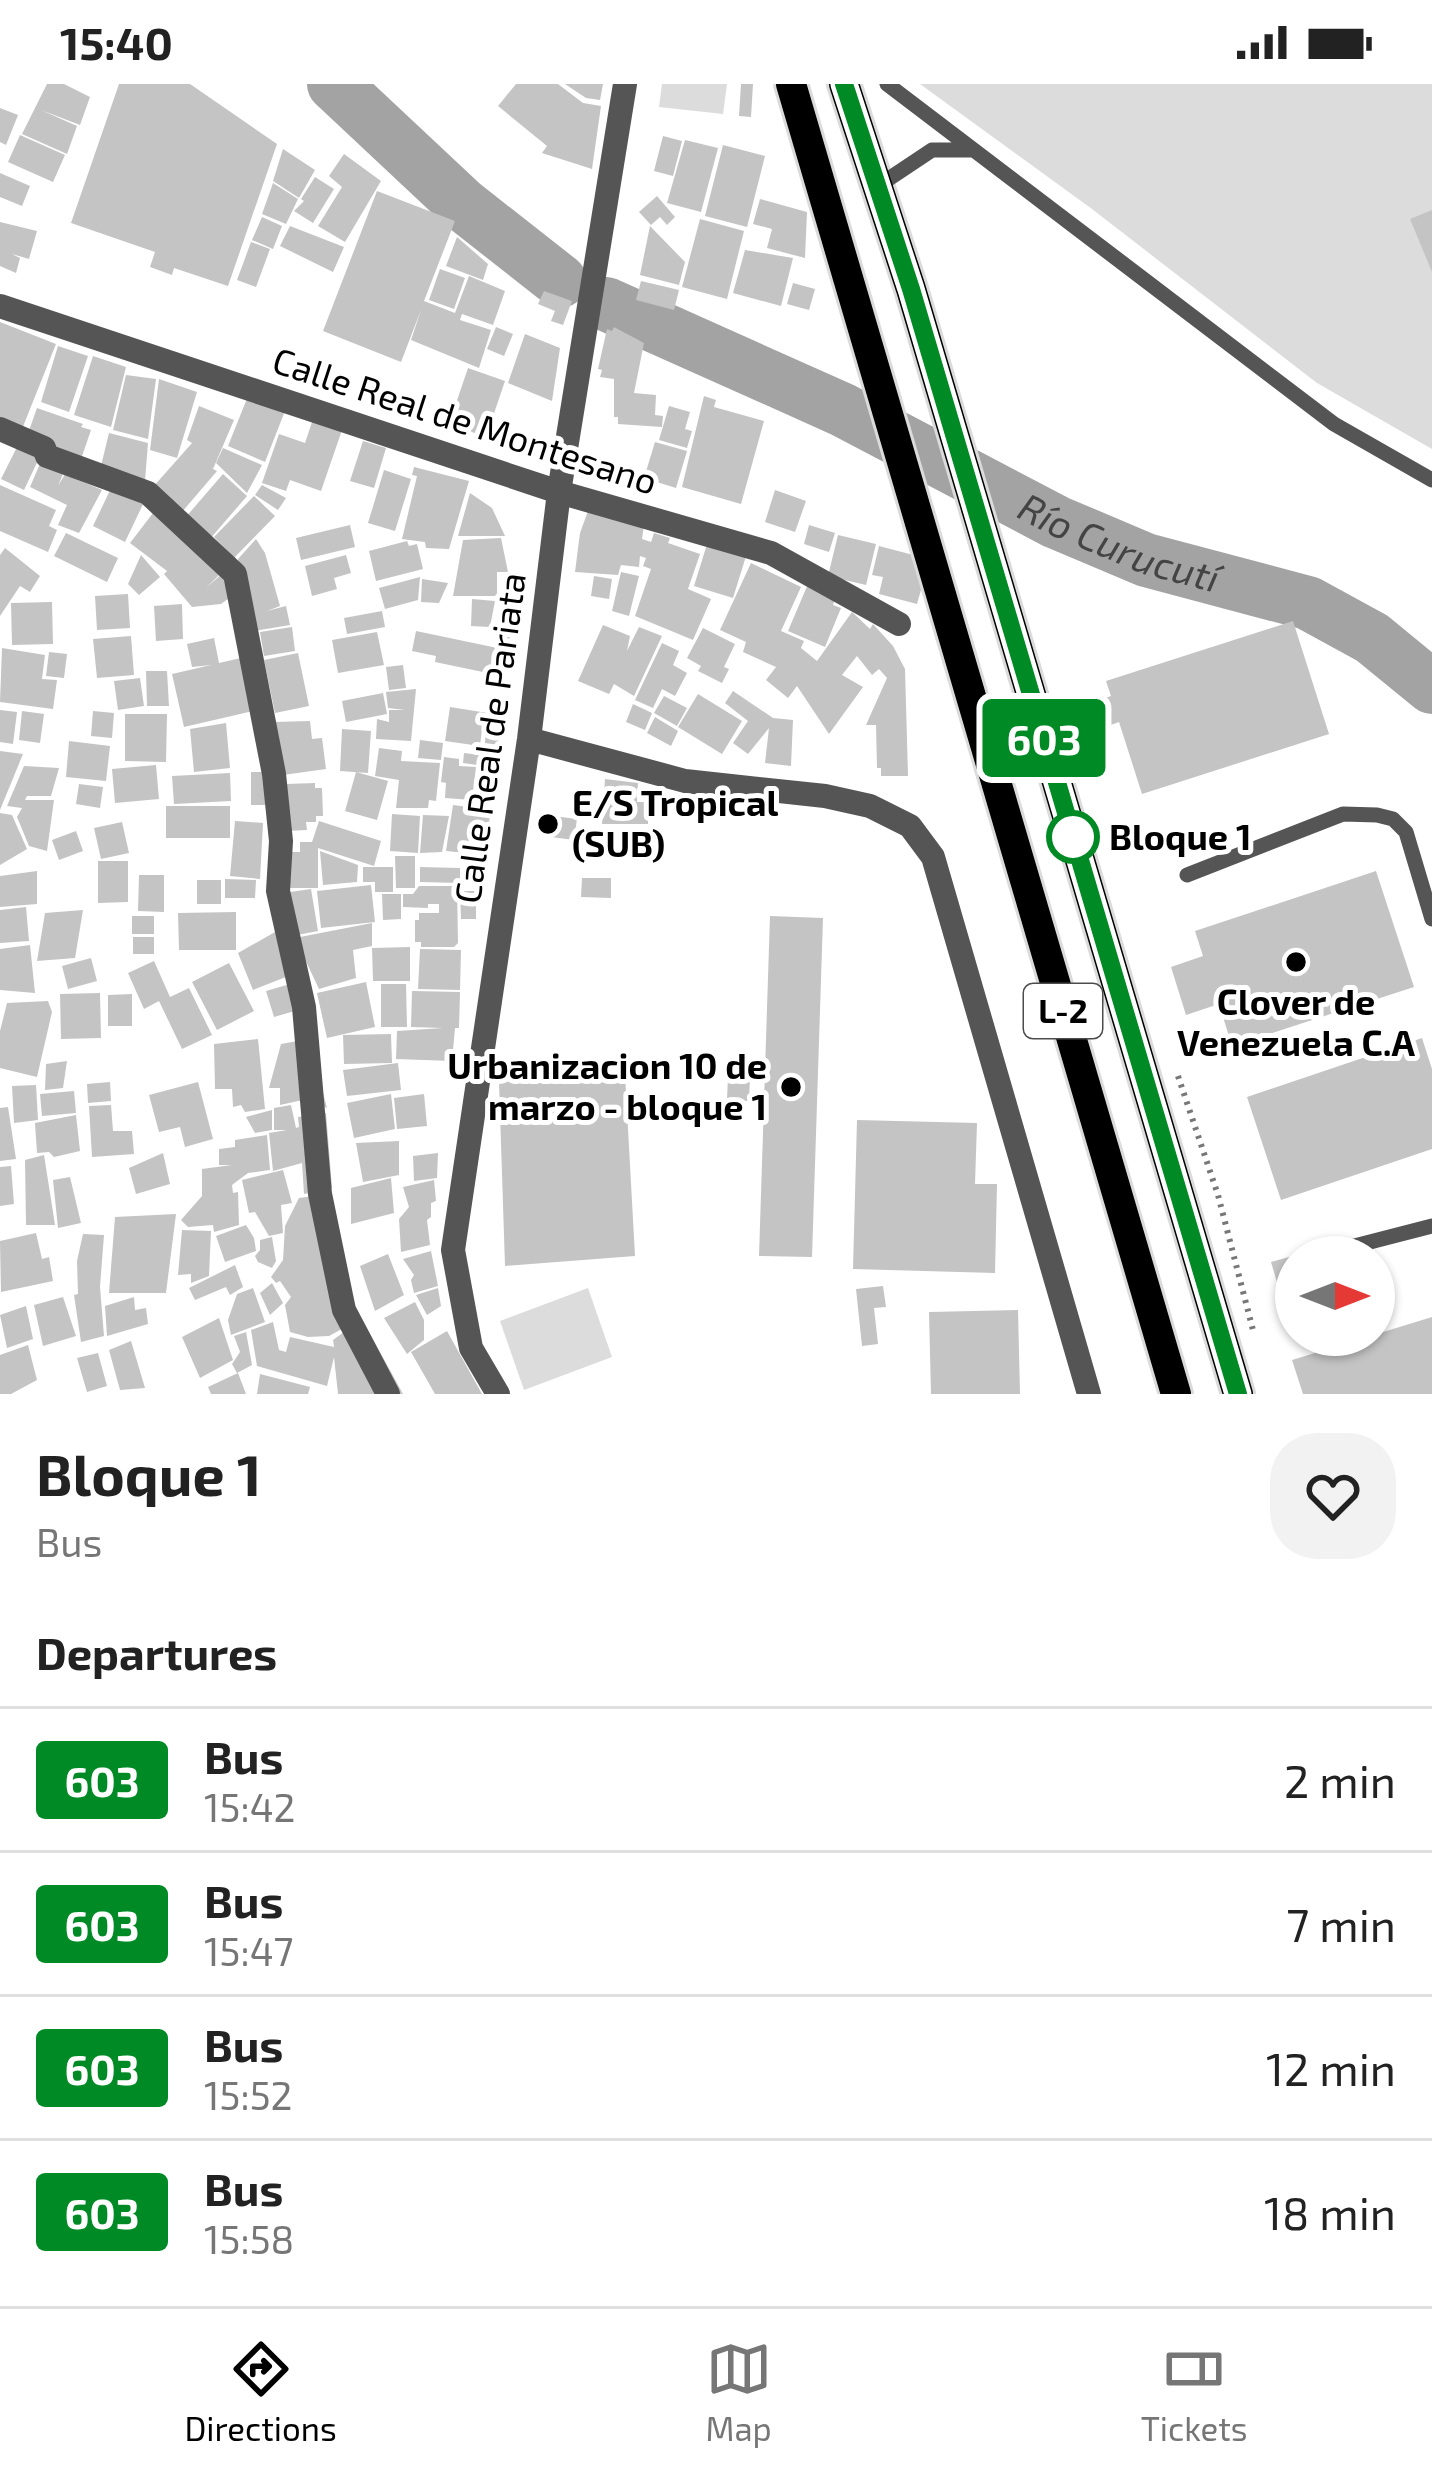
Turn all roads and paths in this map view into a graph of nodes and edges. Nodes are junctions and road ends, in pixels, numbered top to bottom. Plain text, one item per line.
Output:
1 (625, 84) edge
2 (790, 84) edge
3 (844, 84) edge
4 (886, 84) edge
5 (974, 150) junction
6 (875, 188) junction
7 (0, 306) edge
8 (0, 429) edge
9 (1432, 480) edge
10 (559, 492) junction
11 (899, 624) dead end
12 (529, 740) junction
13 (1187, 875) dead end
14 (1432, 920) edge
15 (1432, 1226) edge
16 (1393, 1236) edge
17 (388, 1394) edge
18 (498, 1394) edge
19 (1089, 1394) edge
20 (1176, 1394) edge
21 (1238, 1394) edge

1 - 10 street, Calle Real de Pariata
2 - 20 main road, L-2
3 - 6 main road, L-2
4 - 5 lane
5 - 6 lane
5 - 9 lane
6 - 21 main road, L-2
7 - 10 street, Calle Real de Montesano
8 - 17 street
10 - 11 street, Calle Real de Montesano
10 - 12 street, Calle Real de Pariata
12 - 18 street, Calle Real de Pariata
12 - 19 street
13 - 14 lane
15 - 16 lane

